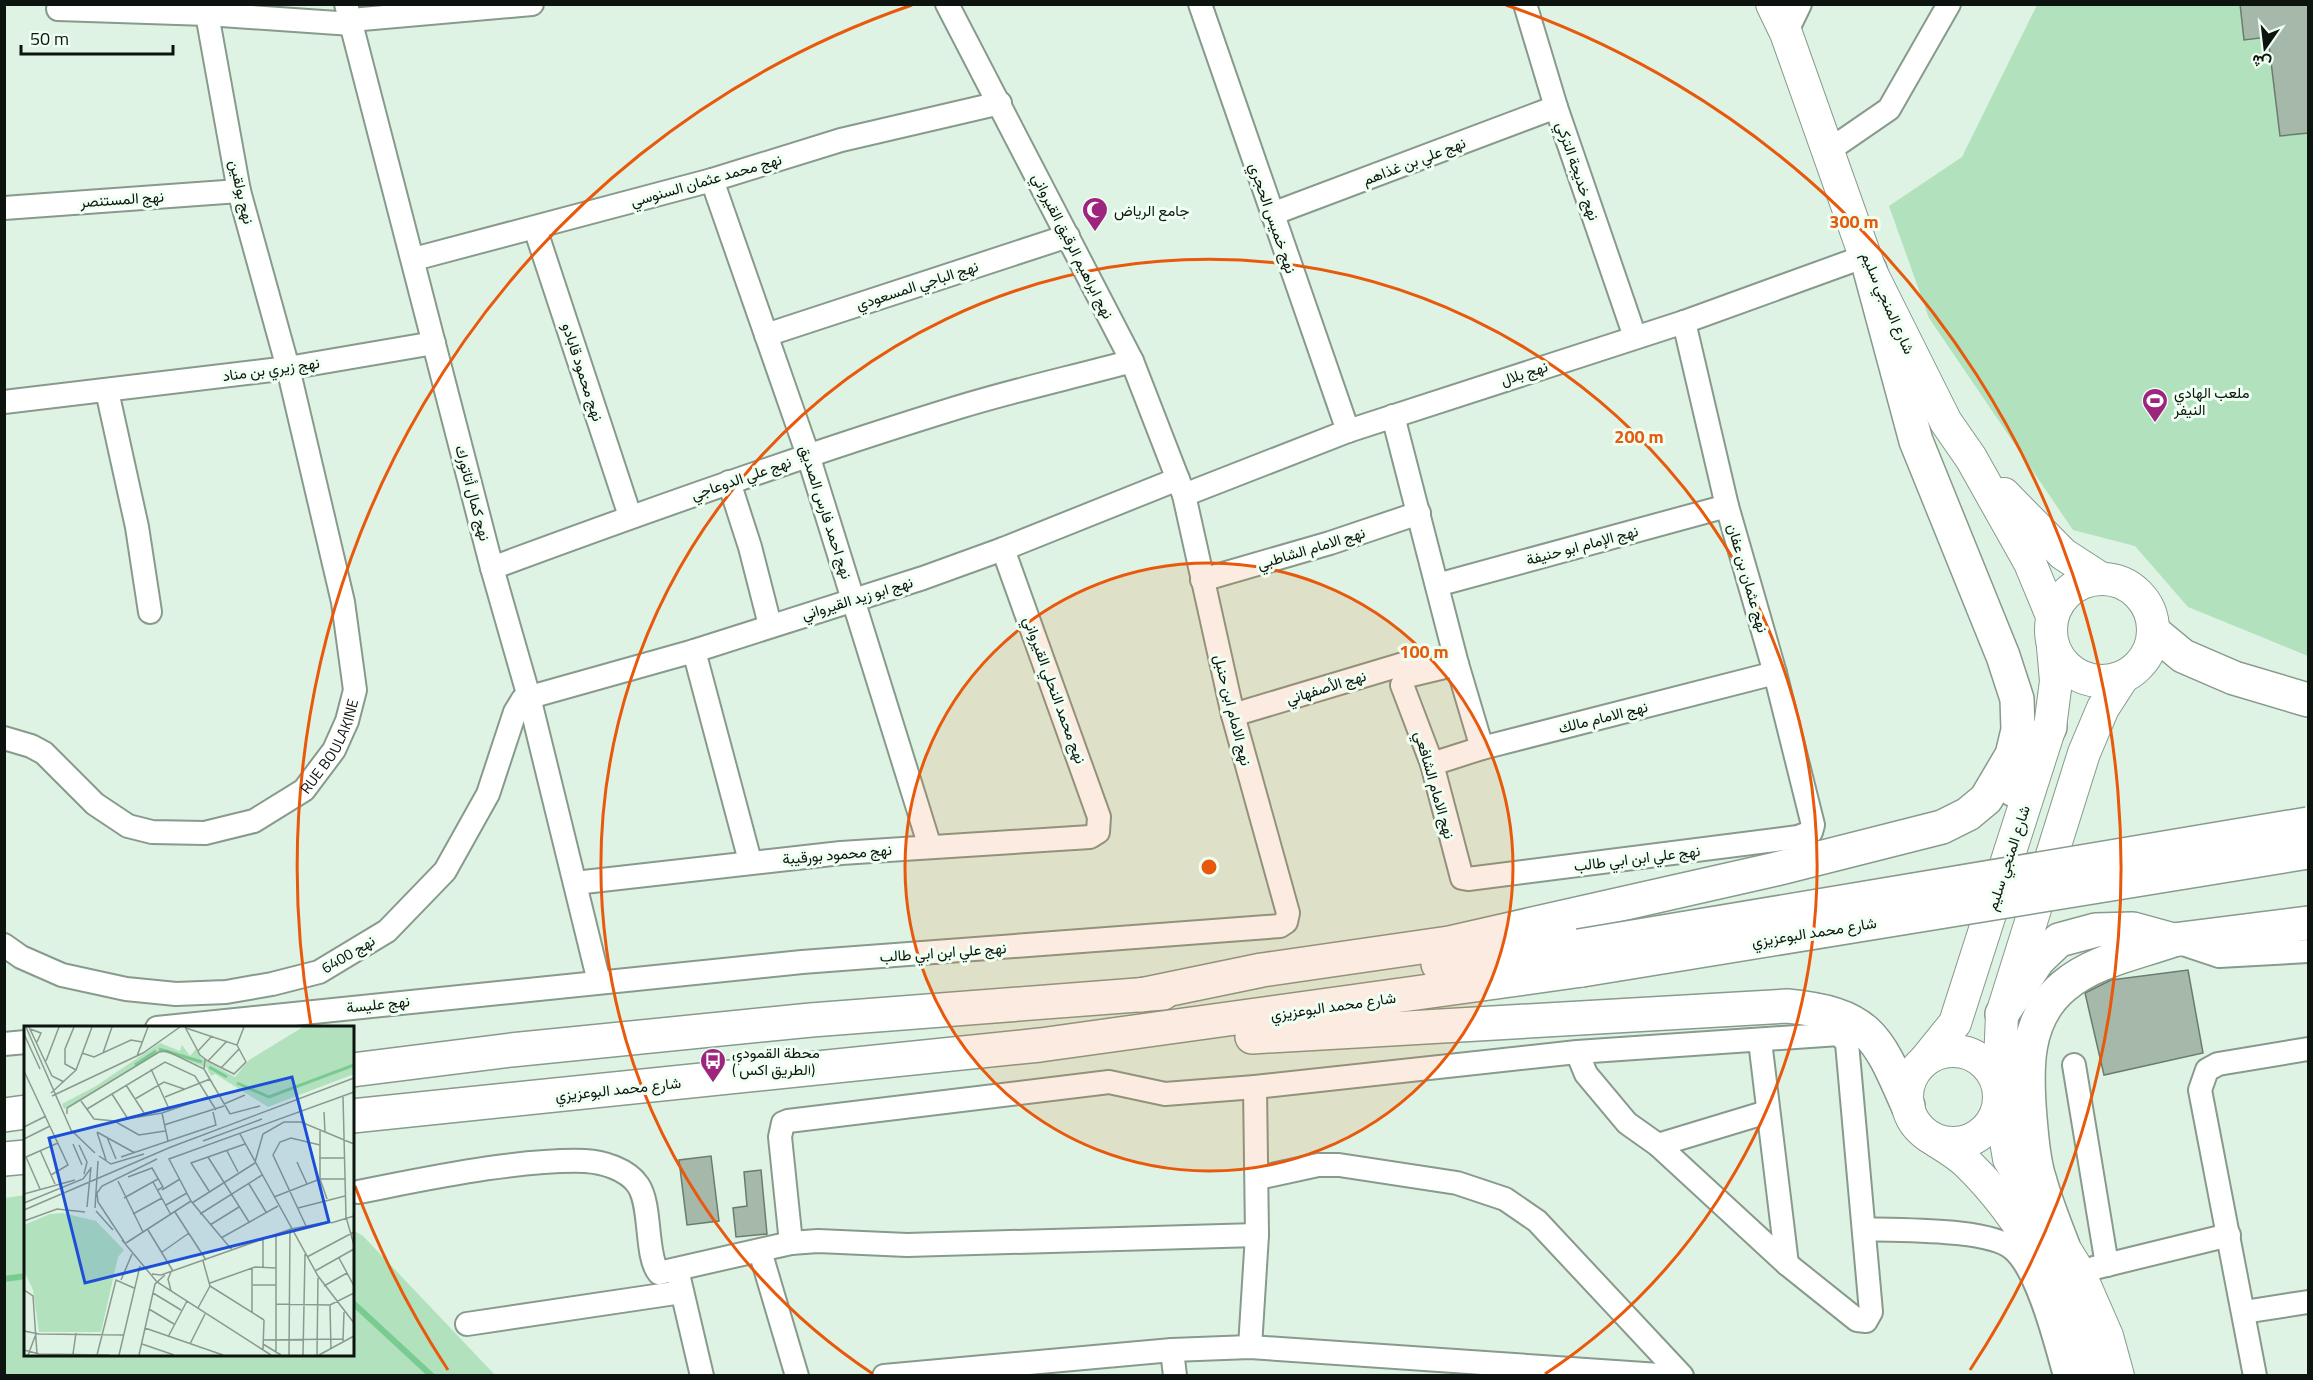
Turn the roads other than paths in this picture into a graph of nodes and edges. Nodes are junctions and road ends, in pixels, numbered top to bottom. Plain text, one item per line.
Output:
1 (532, 4) edge
2 (946, 4) edge
3 (1200, 4) edge
4 (1525, 4) edge
5 (1772, 4) edge
6 (1800, 4) edge
7 (1949, 4) edge
8 (494, 7) edge
9 (58, 9) dead end
10 (356, 13) edge
11 (207, 14) junction
12 (1786, 33) junction
13 (1000, 103) junction
14 (1556, 107) junction
15 (1828, 151) junction
16 (712, 180) junction
17 (239, 191) junction
18 (4, 208) edge
19 (1272, 214) junction
20 (535, 228) junction
21 (1068, 236) junction
22 (414, 260) junction
23 (1868, 263) junction
24 (1684, 322) junction
25 (766, 335) junction
26 (1635, 337) junction
27 (434, 343) junction
28 (1132, 361) junction
29 (288, 368) junction
30 (107, 391) junction
31 (4, 402) edge
32 (1393, 416) junction
33 (1348, 431) junction
34 (808, 455) junction
35 (1971, 459) junction
36 (729, 482) junction
37 (1181, 487) junction
38 (1727, 506) junction
39 (1419, 513) junction
40 (630, 516) junction
41 (1003, 549) junction
42 (492, 568) junction
43 (2100, 578) junction
44 (1202, 580) junction
45 (1437, 585) junction
46 (854, 600) junction
47 (150, 612) dead end
48 (2052, 616) junction
49 (770, 625) junction
50 (2154, 632) junction
51 (2053, 647) junction
52 (694, 651) junction
53 (1455, 657) junction
54 (1775, 673) junction
55 (2123, 677) junction
56 (529, 697) junction
57 (2308, 700) edge
58 (1233, 715) junction
59 (2050, 726) junction
60 (4, 738) edge
61 (1482, 748) junction
62 (1432, 764) junction
63 (2308, 824) edge
64 (1098, 832) joint
65 (1810, 832) joint
66 (930, 847) junction
67 (2308, 852) edge
68 (750, 861) junction
69 (1776, 869) junction
70 (1462, 878) joint
71 (575, 883) junction
72 (1286, 922) joint
73 (2308, 923) edge
74 (2174, 940) junction
75 (4, 945) edge
76 (2308, 951) edge
77 (1581, 958) junction
78 (599, 982) junction
79 (226, 992) junction
80 (1141, 995) junction
81 (2002, 1014) junction
82 (232, 1019) junction
83 (174, 1026) edge
84 (1760, 1041) junction
85 (24, 1042) edge
86 (4, 1044) edge
87 (1040, 1046) junction
88 (2308, 1049) edge
89 (1577, 1052) junction
90 (1926, 1059) junction
91 (2074, 1065) dead end
92 (354, 1070) edge
93 (1255, 1087) junction
94 (1999, 1095) junction
95 (1908, 1106) junction
96 (24, 1112) edge
97 (1767, 1112) junction
98 (4, 1114) edge
99 (354, 1116) edge
100 (1930, 1137) junction
101 (1658, 1145) junction
102 (24, 1157) edge
103 (4, 1159) edge
104 (1258, 1178) junction
105 (358, 1192) dead end
106 (1865, 1229) junction
107 (1257, 1235) junction
108 (2229, 1235) junction
109 (791, 1243) junction
110 (760, 1251) junction
111 (2083, 1261) junction
112 (1787, 1264) junction
113 (679, 1281) junction
114 (2308, 1302) edge
115 (2244, 1312) junction
116 (467, 1324) dead end
117 (1250, 1347) junction
118 (1172, 1350) junction
119 (1399, 1366) edge
120 (1567, 1371) edge
121 (702, 1376) edge
122 (797, 1376) edge
123 (884, 1376) edge
124 (1175, 1376) edge
125 (1674, 1376) edge
126 (1682, 1376) edge
127 (2065, 1376) edge
128 (2089, 1376) edge
129 (2118, 1376) edge
130 (2255, 1376) edge

1 - 8 street
2 - 13 street, نهج ابراهيم الرقيق القيرواني
3 - 19 street, نهج خميس الحجري
4 - 14 street, نهج خديجة التركي
5 - 12 main road, شارع المنجي سليم
6 - 12 street
7 - 15 street
8 - 10 street
9 - 11 street
10 - 11 street
10 - 22 street, نهج كمال أتاتورك
11 - 17 street, نهج بولقين
12 - 15 main road, شارع المنجي سليم
13 - 16 street, نهج محمد عثمان السنوسي
13 - 21 street, نهج ابراهيم الرقيق القيرواني
14 - 19 street, نهج علي بن غذاهم
14 - 26 street, نهج خديجة التركي
15 - 23 main road, شارع المنجي سليم
16 - 20 street, نهج محمد عثمان السنوسي
16 - 25 street, نهج احمد فارس الصديق
17 - 18 street, نهج المستنصر
17 - 29 street, نهج بولقين
19 - 33 street, نهج خميس الحجري
20 - 22 street, نهج محمد عثمان السنوسي
20 - 40 street, نهج محمود قابادو
21 - 25 street, نهج الباجي المسعودي
21 - 28 street, نهج ابراهيم الرقيق القيرواني
22 - 27 street, نهج كمال أتاتورك
23 - 24 street, نهج بلال
23 - 35 main road, شارع المنجي سليم
23 - 69 highway
24 - 26 street, نهج بلال
24 - 38 street, نهج عثمان بن عفان
25 - 34 street, نهج احمد فارس الصديق
26 - 32 street, نهج بلال
27 - 29 street, نهج زيري بن مناد
27 - 42 street, نهج كمال أتاتورك
28 - 34 street, نهج علي الدوعاجي
28 - 37 street, نهج ابراهيم الرقيق القيرواني
29 - 30 street, نهج زيري بن مناد
29 - 60 street, RUE BOULAKINE
30 - 31 street, نهج زيري بن مناد
30 - 47 street
32 - 33 street, نهج بلال
32 - 39 street
33 - 37 street, نهج بلال
34 - 36 street, نهج علي الدوعاجي
34 - 46 street, نهج احمد فارس الصديق
35 - 43 main road, شارع المنجي سليم
35 - 48 main road, شارع المنجي سليم
36 - 40 street, نهج علي الدوعاجي
36 - 49 street
37 - 41 street, نهج ابو زيد القيرواني
37 - 44 street, نهج الامام ابن حنبل
38 - 45 street, نهج الإمام ابو حنيفة
38 - 54 street, نهج عثمان بن عفان
39 - 44 street, نهج الامام الشاطبي
39 - 45 street
40 - 42 street, نهج علي الدوعاجي
41 - 46 street, نهج ابو زيد القيرواني
41 - 64 street, نهج محمد النحلي القيرواني
42 - 56 street, نهج كمال أتاتورك
43 - 48 main road
43 - 50 main road, شارع المنجي سليم
44 - 58 street, نهج الامام ابن حنبل
45 - 53 street
46 - 49 street, نهج ابو زيد القيرواني
46 - 66 street, نهج احمد فارس الصديق
48 - 51 main road, شارع المنجي سليم
49 - 52 street, نهج ابو زيد القيرواني
50 - 55 main road
50 - 57 highway
51 - 55 main road
51 - 59 main road, شارع المنجي سليم
52 - 56 street, نهج ابو زيد القيرواني
52 - 68 street
53 - 58 street, نهج الأصفهاني
53 - 61 street
53 - 62 street, نهج الامام الشافعي
54 - 61 street, نهج الامام مالك
54 - 65 street, نهج عثمان بن عفان
55 - 81 main road
56 - 71 street, نهج كمال أتاتورك
56 - 79 street, نهج 6400
58 - 72 street, نهج الامام ابن حنبل
59 - 69 highway
59 - 90 main road, شارع المنجي سليم
61 - 62 street, نهج الامام مالك
62 - 70 street, نهج الامام الشافعي
63 - 77 highway, شارع محمد البوعزيزي, bridge
64 - 66 street, نهج محمود بورقيبة
65 - 70 street, نهج علي ابن ابي طالب
66 - 68 street, نهج محمود بورقيبة
67 - 77 highway, شارع محمد البوعزيزي, bridge
68 - 71 street, نهج محمود بورقيبة
69 - 80 highway
71 - 78 street, نهج كمال أتاتورك
72 - 78 street, نهج علي ابن ابي طالب
73 - 74 highway
74 - 76 street
74 - 81 highway
74 - 111 highway
75 - 79 street, نهج 6400
77 - 80 highway, شارع محمد البوعزيزي
77 - 87 highway, شارع محمد البوعزيزي
78 - 82 street, نهج عليسة
79 - 82 street
80 - 92 highway, شارع محمد البوعزيزي
81 - 94 main road
82 - 83 street, نهج عليسة
84 - 89 street
84 - 97 street
84 - 106 street
85 - 86 street
87 - 95 highway
87 - 99 highway, شارع محمد البوعزيزي
88 - 108 street
89 - 93 street
89 - 101 street
90 - 94 main road
90 - 95 main road, شارع المنجي سليم
91 - 111 street
93 - 104 street
93 - 109 street
94 - 100 main road
94 - 111 main road
95 - 100 main road
96 - 98 highway
97 - 101 street
97 - 112 street
100 - 128 main road
101 - 112 street
102 - 103 highway
104 - 107 street
104 - 126 street
105 - 113 street
106 - 112 street
106 - 127 street
107 - 109 street
107 - 117 street
108 - 111 street
108 - 115 street
109 - 110 street
110 - 113 street
110 - 122 street
111 - 129 main road
113 - 116 street
113 - 121 street
114 - 115 street
115 - 130 street
117 - 118 street
117 - 119 street
118 - 123 street
118 - 124 street
119 - 120 street
120 - 125 street

